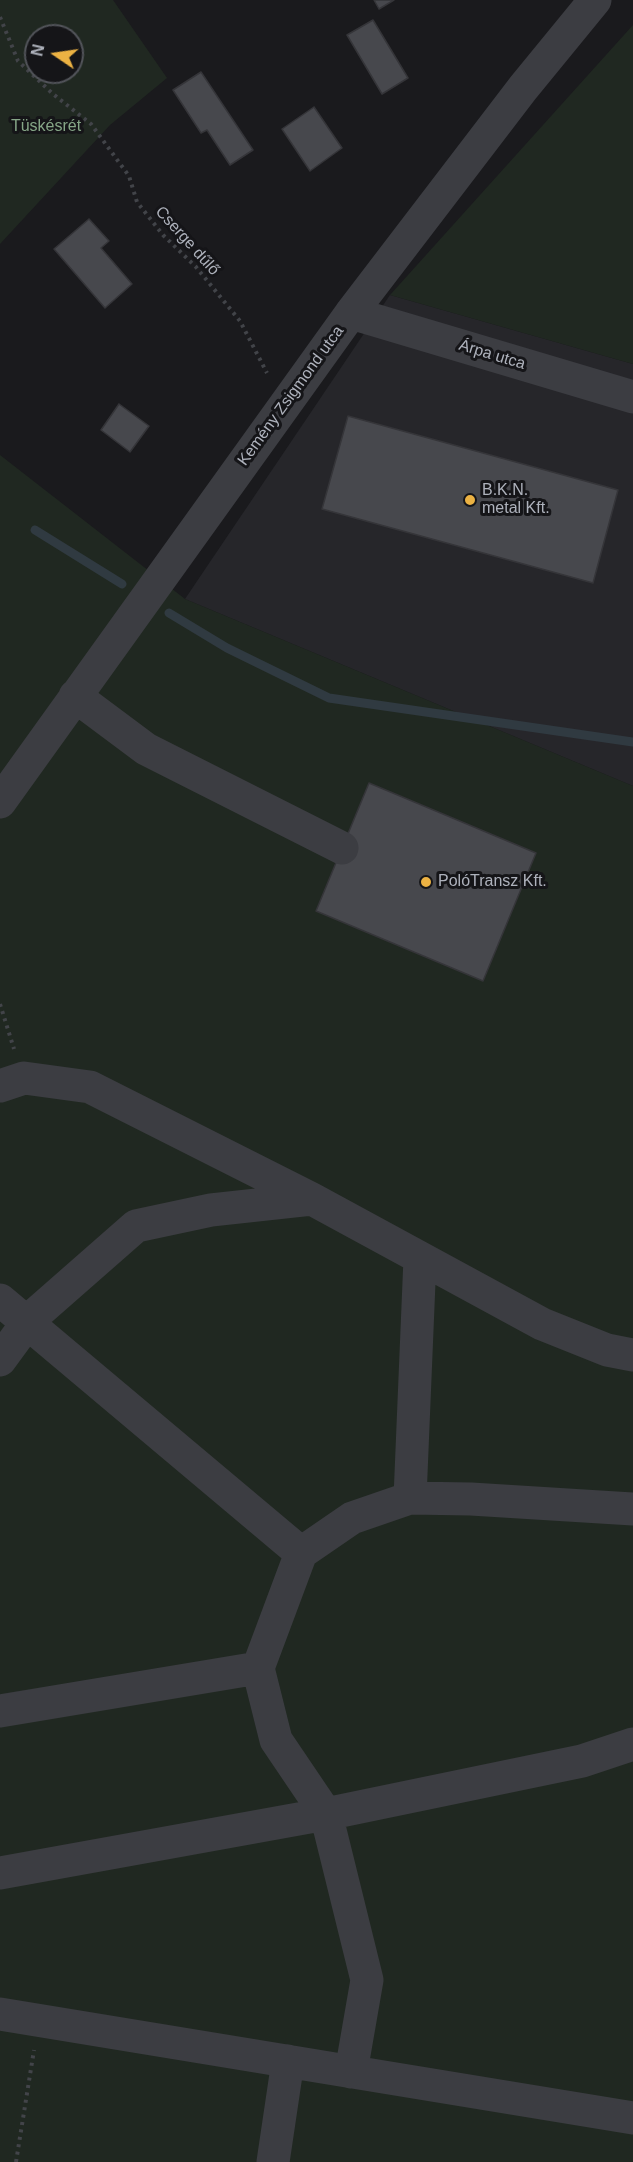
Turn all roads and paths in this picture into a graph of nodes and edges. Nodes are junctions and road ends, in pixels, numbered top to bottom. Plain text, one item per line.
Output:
1 (595, 0) edge
2 (0, 17) edge
3 (351, 313) junction
4 (633, 397) edge
5 (285, 405) junction
6 (75, 696) junction
7 (0, 802) edge
8 (342, 848) dead end
9 (0, 1004) edge
10 (12, 1082) edge
11 (312, 1199) junction
12 (420, 1258) junction
13 (0, 1300) edge
14 (27, 1322) junction
15 (633, 1355) edge
16 (0, 1360) edge
17 (410, 1498) junction
18 (633, 1509) edge
19 (301, 1553) junction
20 (258, 1668) junction
21 (0, 1711) edge
22 (633, 1744) edge
23 (326, 1814) junction
24 (0, 1873) edge
25 (0, 2014) edge
26 (39, 2020) junction
27 (288, 2061) junction
28 (351, 2072) junction
29 (633, 2118) edge
30 (16, 2162) edge
31 (273, 2162) edge

1 - 3 street, Kemény Zsigmond utca
2 - 5 path, Cserge dűlő
3 - 4 street, Árpa utca
3 - 5 street, Kemény Zsigmond utca
5 - 6 street, Kemény Zsigmond utca
6 - 7 street, Kemény Zsigmond utca
6 - 8 street
9 - 10 path
10 - 11 street
11 - 12 street
11 - 14 street
12 - 15 street
12 - 17 street
13 - 14 street
14 - 16 street
14 - 19 street
17 - 18 street
17 - 19 street
19 - 20 street
20 - 21 street
20 - 23 street
22 - 23 street
23 - 24 street
23 - 28 street
25 - 26 street
26 - 27 street
26 - 30 path
27 - 28 street
27 - 31 street
28 - 29 street

